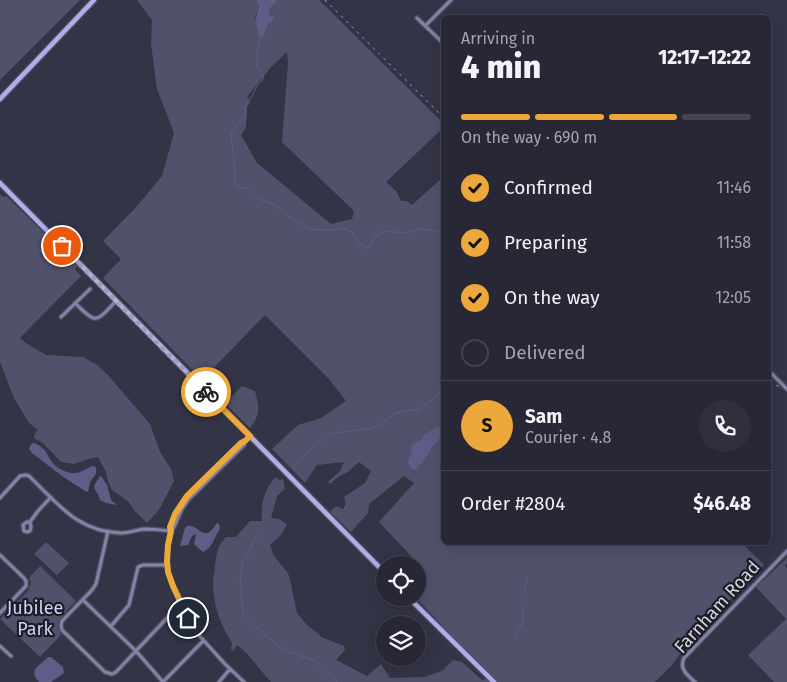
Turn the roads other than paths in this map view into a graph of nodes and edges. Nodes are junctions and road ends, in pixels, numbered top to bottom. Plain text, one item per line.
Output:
1 (94, 0) edge
2 (451, 0) edge
3 (417, 18) dead end
4 (426, 25) junction
5 (441, 41) edge
6 (0, 99) edge
7 (0, 184) edge
8 (90, 289) dead end
9 (116, 301) junction
10 (75, 303) junction
11 (61, 318) dead end
12 (771, 373) edge
13 (787, 389) edge
14 (250, 436) junction
15 (0, 498) edge
16 (51, 498) junction
17 (30, 522) dead end
18 (108, 531) junction
19 (171, 531) junction
20 (787, 552) edge
21 (0, 556) edge
22 (376, 564) edge
23 (168, 566) junction
24 (83, 600) junction
25 (417, 606) edge
26 (183, 608) junction
27 (0, 613) edge
28 (111, 626) junction
29 (203, 641) junction
30 (0, 646) edge
31 (136, 651) junction
32 (11, 656) dead end
33 (230, 670) junction
34 (163, 682) edge
35 (218, 682) edge
36 (244, 682) edge
37 (494, 682) edge
38 (695, 682) edge

1 - 6 main road
2 - 4 street
3 - 4 street
4 - 5 street
7 - 9 main road
8 - 10 street
9 - 10 street
9 - 14 main road
10 - 11 street
12 - 13 street
14 - 19 street
14 - 22 main road
15 - 16 street
16 - 17 street
16 - 18 street
18 - 19 street
18 - 24 street
19 - 23 street
20 - 38 street, Farnham Road
21 - 27 street
23 - 26 street
23 - 28 street
24 - 28 street
24 - 31 street
25 - 37 main road
26 - 29 street
26 - 31 street
28 - 31 street
29 - 33 street
29 - 34 street
30 - 32 street
31 - 34 street
33 - 35 street
33 - 36 street

